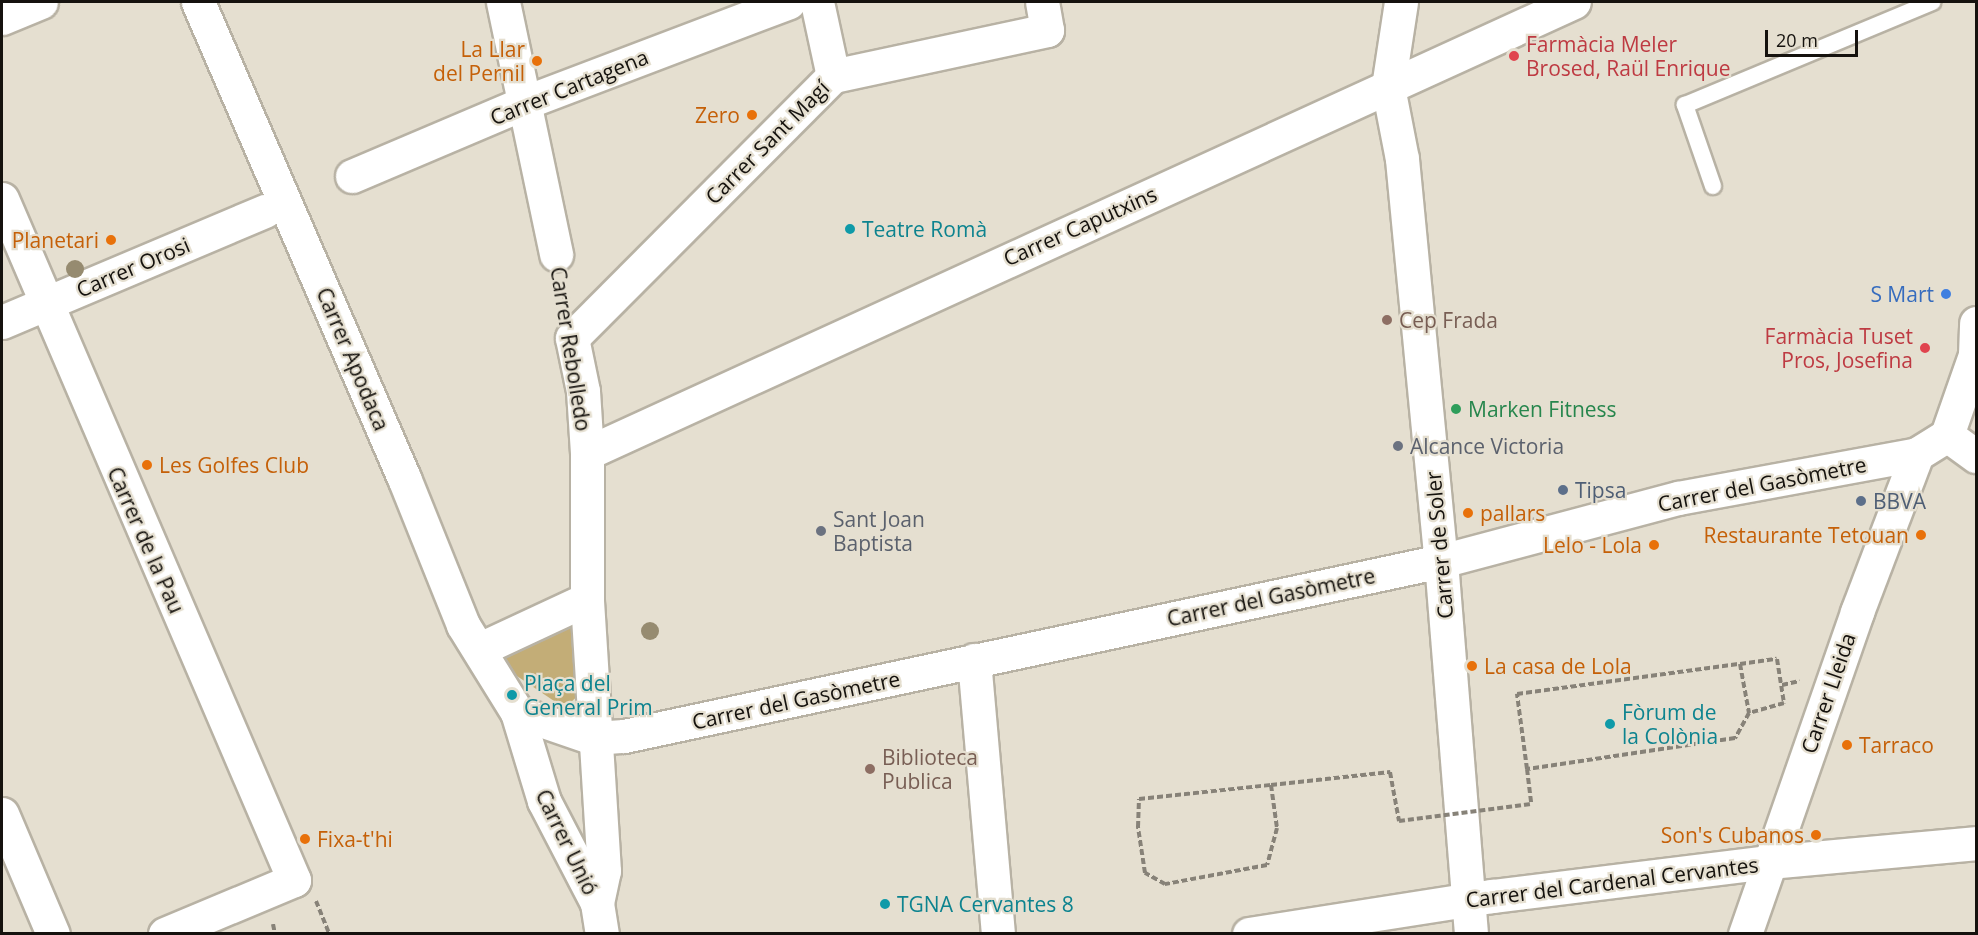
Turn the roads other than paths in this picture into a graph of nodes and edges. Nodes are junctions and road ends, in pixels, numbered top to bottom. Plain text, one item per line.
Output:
1 (41, 2) edge
2 (198, 2) edge
3 (503, 2) edge
4 (789, 2) edge
5 (817, 2) edge
6 (1401, 2) edge
7 (1574, 2) edge
8 (1932, 2) edge
9 (1045, 16) edge
10 (2, 18) edge
11 (833, 76) junction
12 (1388, 87) junction
13 (526, 102) junction
14 (352, 176) dead end
15 (1713, 186) dead end
16 (2, 199) edge
17 (275, 206) junction
18 (556, 254) road end
19 (44, 304) junction
20 (2, 322) edge
21 (572, 338) joint
22 (1976, 339) edge
23 (1947, 435) junction
24 (587, 453) junction
25 (1917, 454) junction
26 (1977, 456) edge
27 (1442, 561) junction
28 (587, 599) junction
29 (480, 649) junction
30 (974, 660) junction
31 (517, 712) junction
32 (608, 737) junction
33 (2, 813) edge
34 (1977, 843) edge
35 (1769, 862) junction
36 (1468, 899) junction
37 (599, 918) edge
38 (53, 933) edge
39 (165, 933) edge
40 (998, 933) edge
41 (1249, 933) edge
42 (1471, 933) edge
43 (1745, 933) edge

1 - 10 street
2 - 17 street, Carrer Apodaca
3 - 13 street, Carrer Rebolledo
4 - 13 street, Carrer Cartagena
5 - 11 street
6 - 12 street, Carrer de Soler
7 - 12 street, Carrer Caputxins
8 - 15 lane
9 - 11 street, Carrer Sant Magí
11 - 21 street, Carrer Sant Magí
12 - 24 street, Carrer Caputxins
12 - 27 street, Carrer de Soler
13 - 14 street, Carrer Cartagena
13 - 18 street, Carrer Rebolledo
16 - 19 street, Carrer de la Pau
17 - 19 street, Carrer Orosi
17 - 29 street, Carrer Apodaca
19 - 20 street, Carrer Orosi
19 - 39 street, Carrer de la Pau
21 - 24 street, Carrer Rebolledo
22 - 23 street
23 - 25 street
23 - 26 street
24 - 28 street, Carrer Rebolledo
25 - 27 street, Carrer del Gasòmetre
25 - 35 street, Carrer Lleida
27 - 30 street, Carrer del Gasòmetre
27 - 36 street, Carrer de Soler
28 - 29 street
28 - 32 street, Carrer Rebolledo
29 - 31 street, Carrer Apodaca
30 - 32 street, Carrer del Gasòmetre
30 - 40 street
31 - 32 street
31 - 37 street, Carrer Unió
32 - 37 street, Carrer Unió
33 - 38 street
34 - 35 street, Carrer del Cardenal Cervantes
35 - 36 street, Carrer del Cardenal Cervantes
35 - 43 street, Carrer Lleida
36 - 41 street, Carrer del Cardenal Cervantes
36 - 42 street, Carrer de Soler

